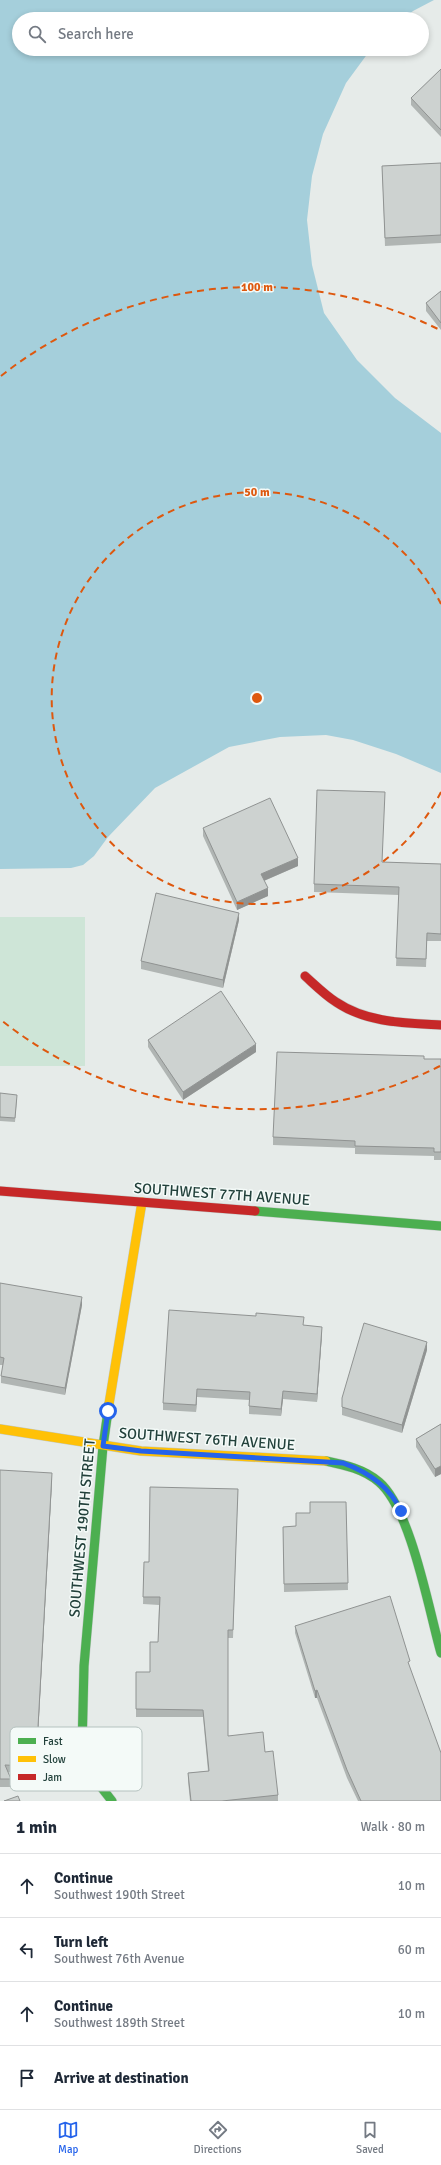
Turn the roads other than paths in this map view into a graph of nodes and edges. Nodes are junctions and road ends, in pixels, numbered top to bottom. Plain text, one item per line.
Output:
1 (305, 976) dead end
2 (441, 1025) edge
3 (0, 1191) edge
4 (142, 1202) junction
5 (441, 1226) edge
6 (0, 1429) edge
7 (103, 1446) junction
8 (441, 1653) edge
9 (83, 1727) edge
10 (104, 1791) edge
11 (112, 1801) edge

1 - 2 street
3 - 4 street, SOUTHWEST 77TH AVENUE
4 - 5 street, SOUTHWEST 77TH AVENUE
4 - 7 street, SOUTHWEST 190TH STREET
6 - 7 street, SOUTHWEST 76TH AVENUE
7 - 8 street, SOUTHWEST 76TH AVENUE
7 - 9 street, SOUTHWEST 190TH STREET
10 - 11 street, SOUTHWEST 190TH STREET

